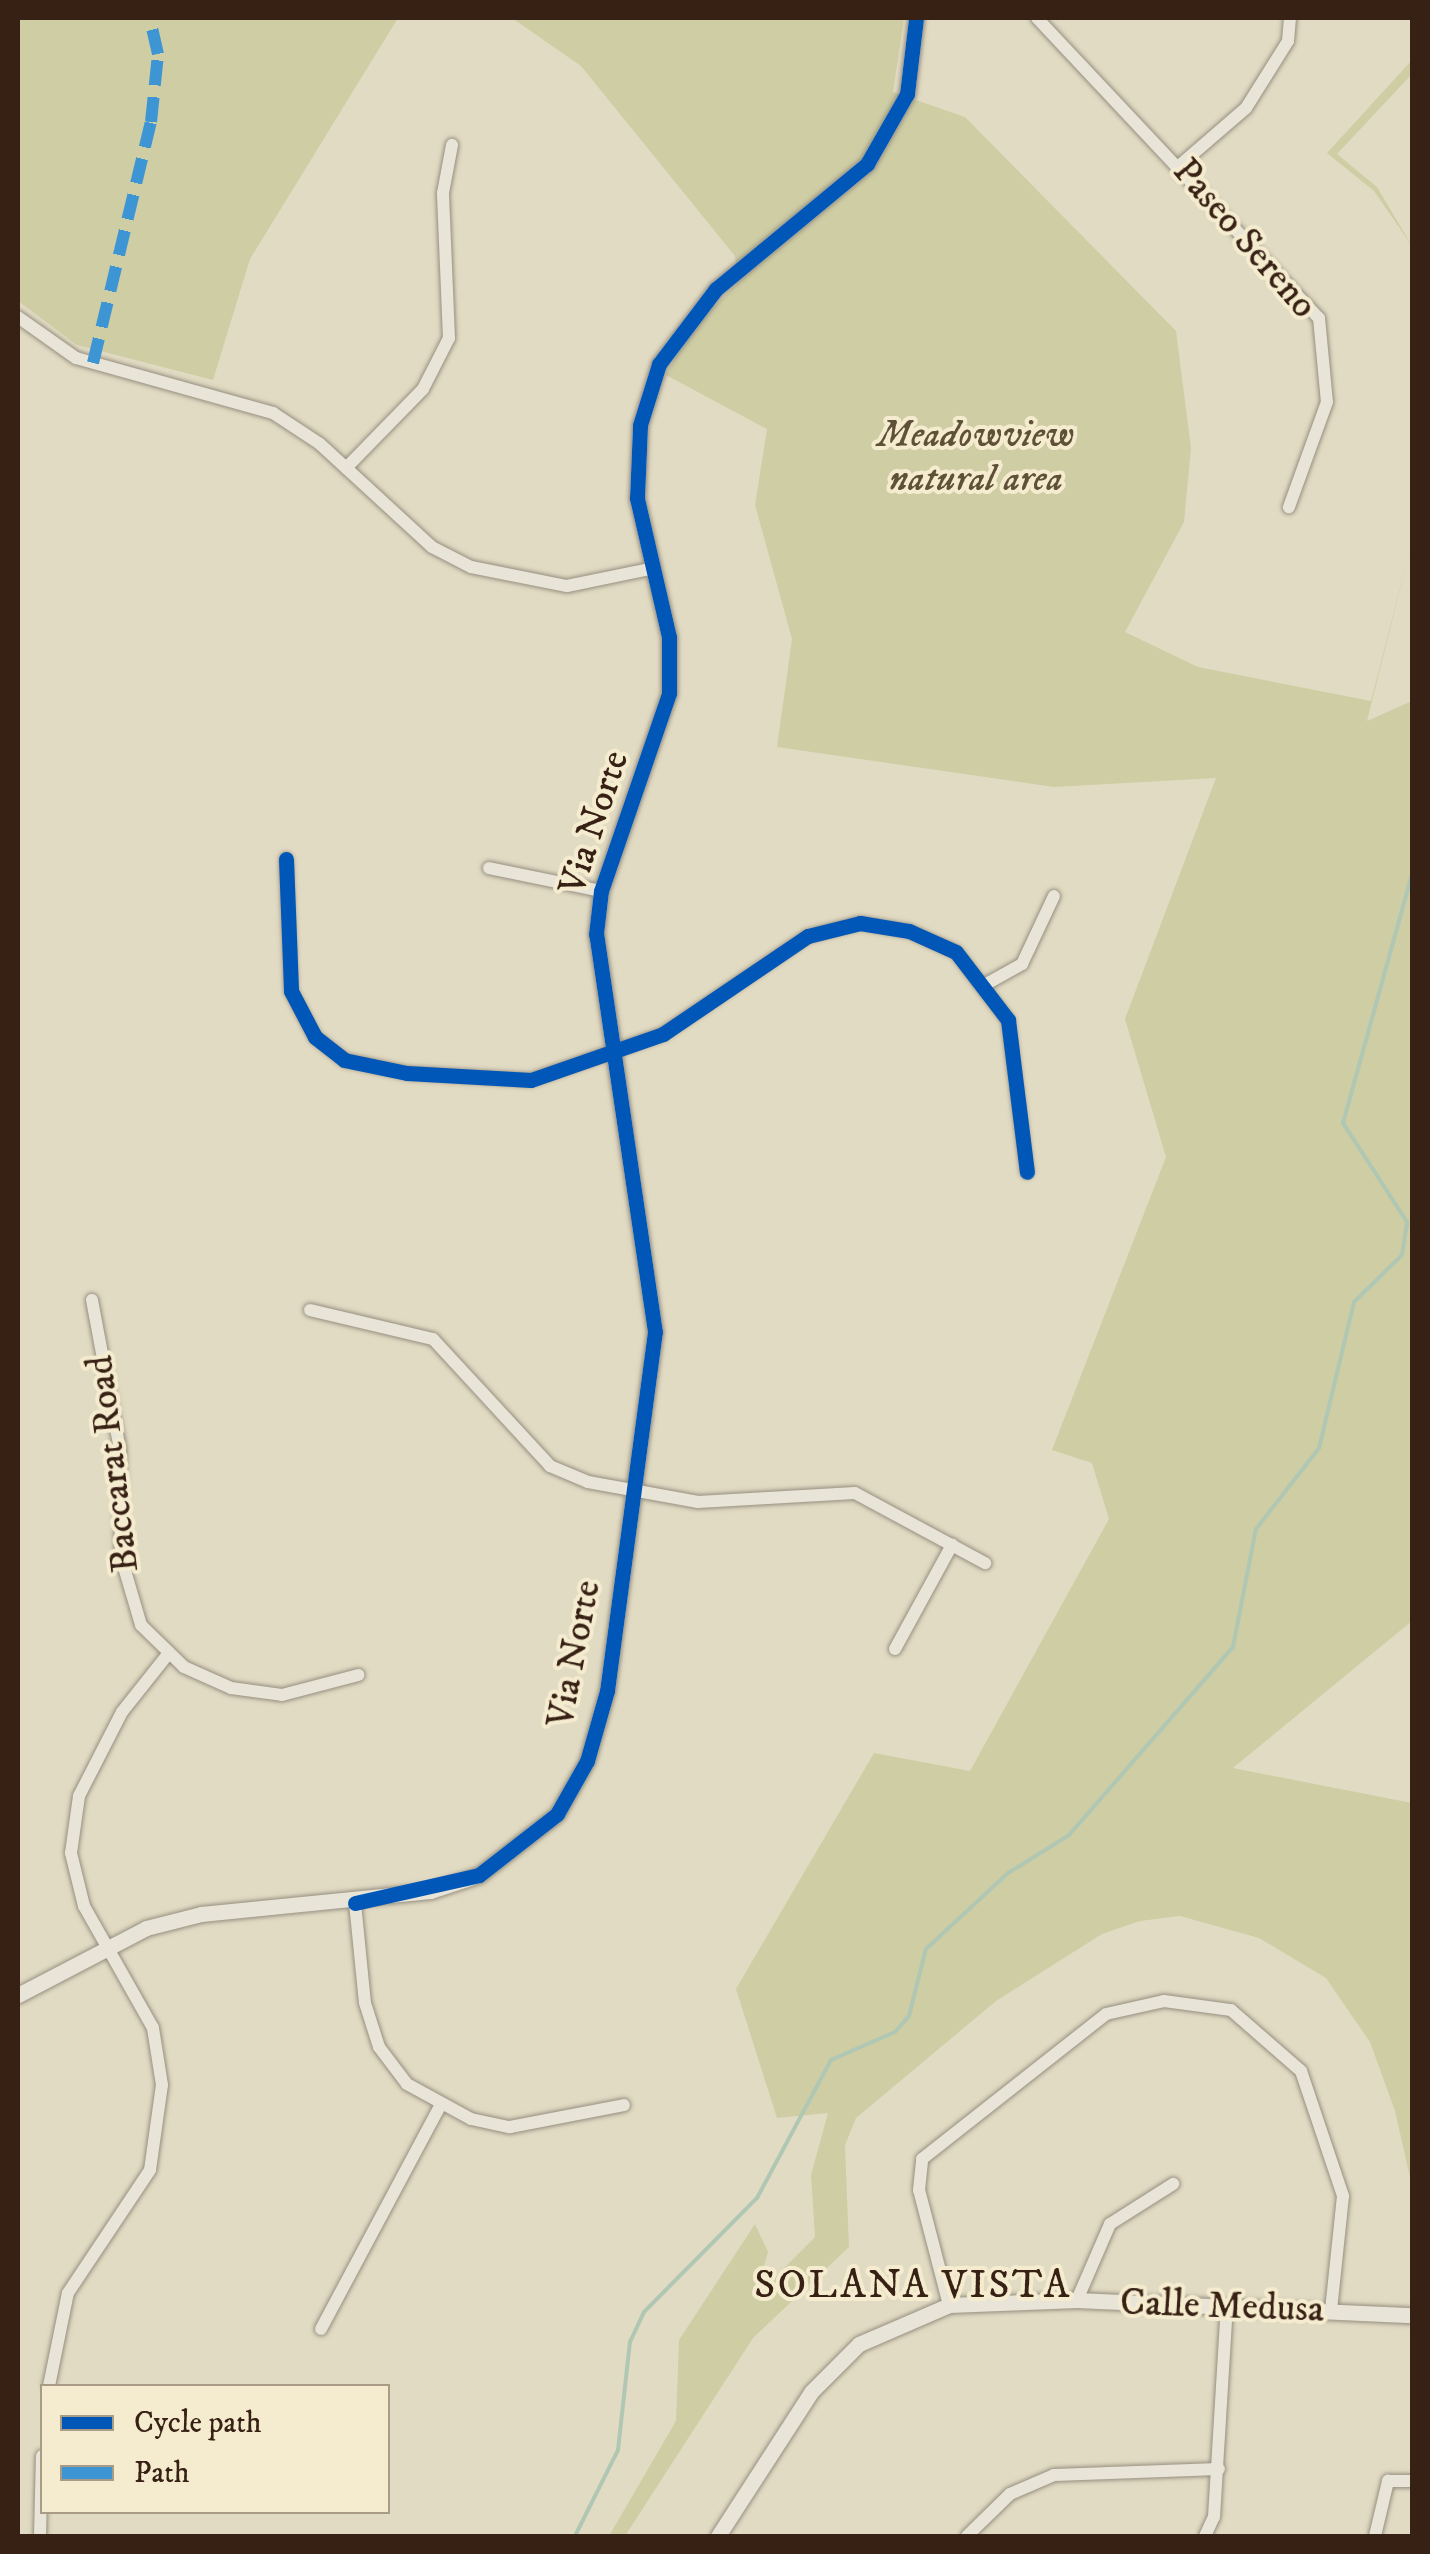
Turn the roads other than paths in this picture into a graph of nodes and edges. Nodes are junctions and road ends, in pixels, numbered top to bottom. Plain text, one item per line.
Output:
1 (916, 18) edge
2 (1037, 18) edge
3 (1290, 18) edge
4 (452, 146) dead end
5 (1180, 165) junction
6 (18, 318) edge
7 (346, 468) junction
8 (1290, 508) dead end
9 (650, 569) junction
10 (286, 860) dead end
11 (489, 868) dead end
12 (601, 891) junction
13 (1054, 896) dead end
14 (988, 983) junction
15 (608, 1051) junction
16 (1027, 1172) dead end
17 (92, 1300) dead end
18 (310, 1310) dead end
19 (635, 1491) junction
20 (952, 1545) junction
21 (985, 1563) dead end
22 (896, 1650) dead end
23 (169, 1654) junction
24 (358, 1676) dead end
25 (355, 1903) junction
26 (106, 1944) junction
27 (18, 1995) edge
28 (440, 2106) junction
29 (624, 2106) dead end
30 (1173, 2184) dead end
31 (1077, 2300) junction
32 (950, 2305) junction
33 (1227, 2307) junction
34 (1331, 2311) junction
35 (1412, 2315) edge
36 (320, 2329) dead end
37 (49, 2384) edge
38 (1219, 2470) junction
39 (1412, 2481) edge
40 (718, 2536) edge
41 (968, 2536) edge
42 (1206, 2536) edge
43 (1375, 2536) edge

1 - 9 street, Via Norte
2 - 5 street, Paseo Sereno
3 - 5 street
4 - 7 street
5 - 8 street, Paseo Sereno
6 - 7 street
7 - 9 street
9 - 12 street, Via Norte
10 - 15 street
11 - 12 street
12 - 15 street, Via Norte
13 - 14 street
14 - 15 street
14 - 16 street
15 - 19 street, Via Norte
17 - 23 street, Baccarat Road
18 - 19 street
19 - 20 street
19 - 25 street, Via Norte
20 - 21 street
20 - 22 street
23 - 24 street, Baccarat Road
23 - 26 street
25 - 26 street, Via Norte
25 - 28 street
26 - 27 street, Via Norte
26 - 37 street
28 - 29 street
28 - 36 street
30 - 31 street
31 - 32 street, Calle Medusa
31 - 33 street, Calle Medusa
32 - 34 street
32 - 40 street, Calle Medusa
33 - 34 street, Calle Medusa
33 - 38 street
34 - 35 street, Calle Medusa
38 - 41 street
38 - 42 street
39 - 43 street

